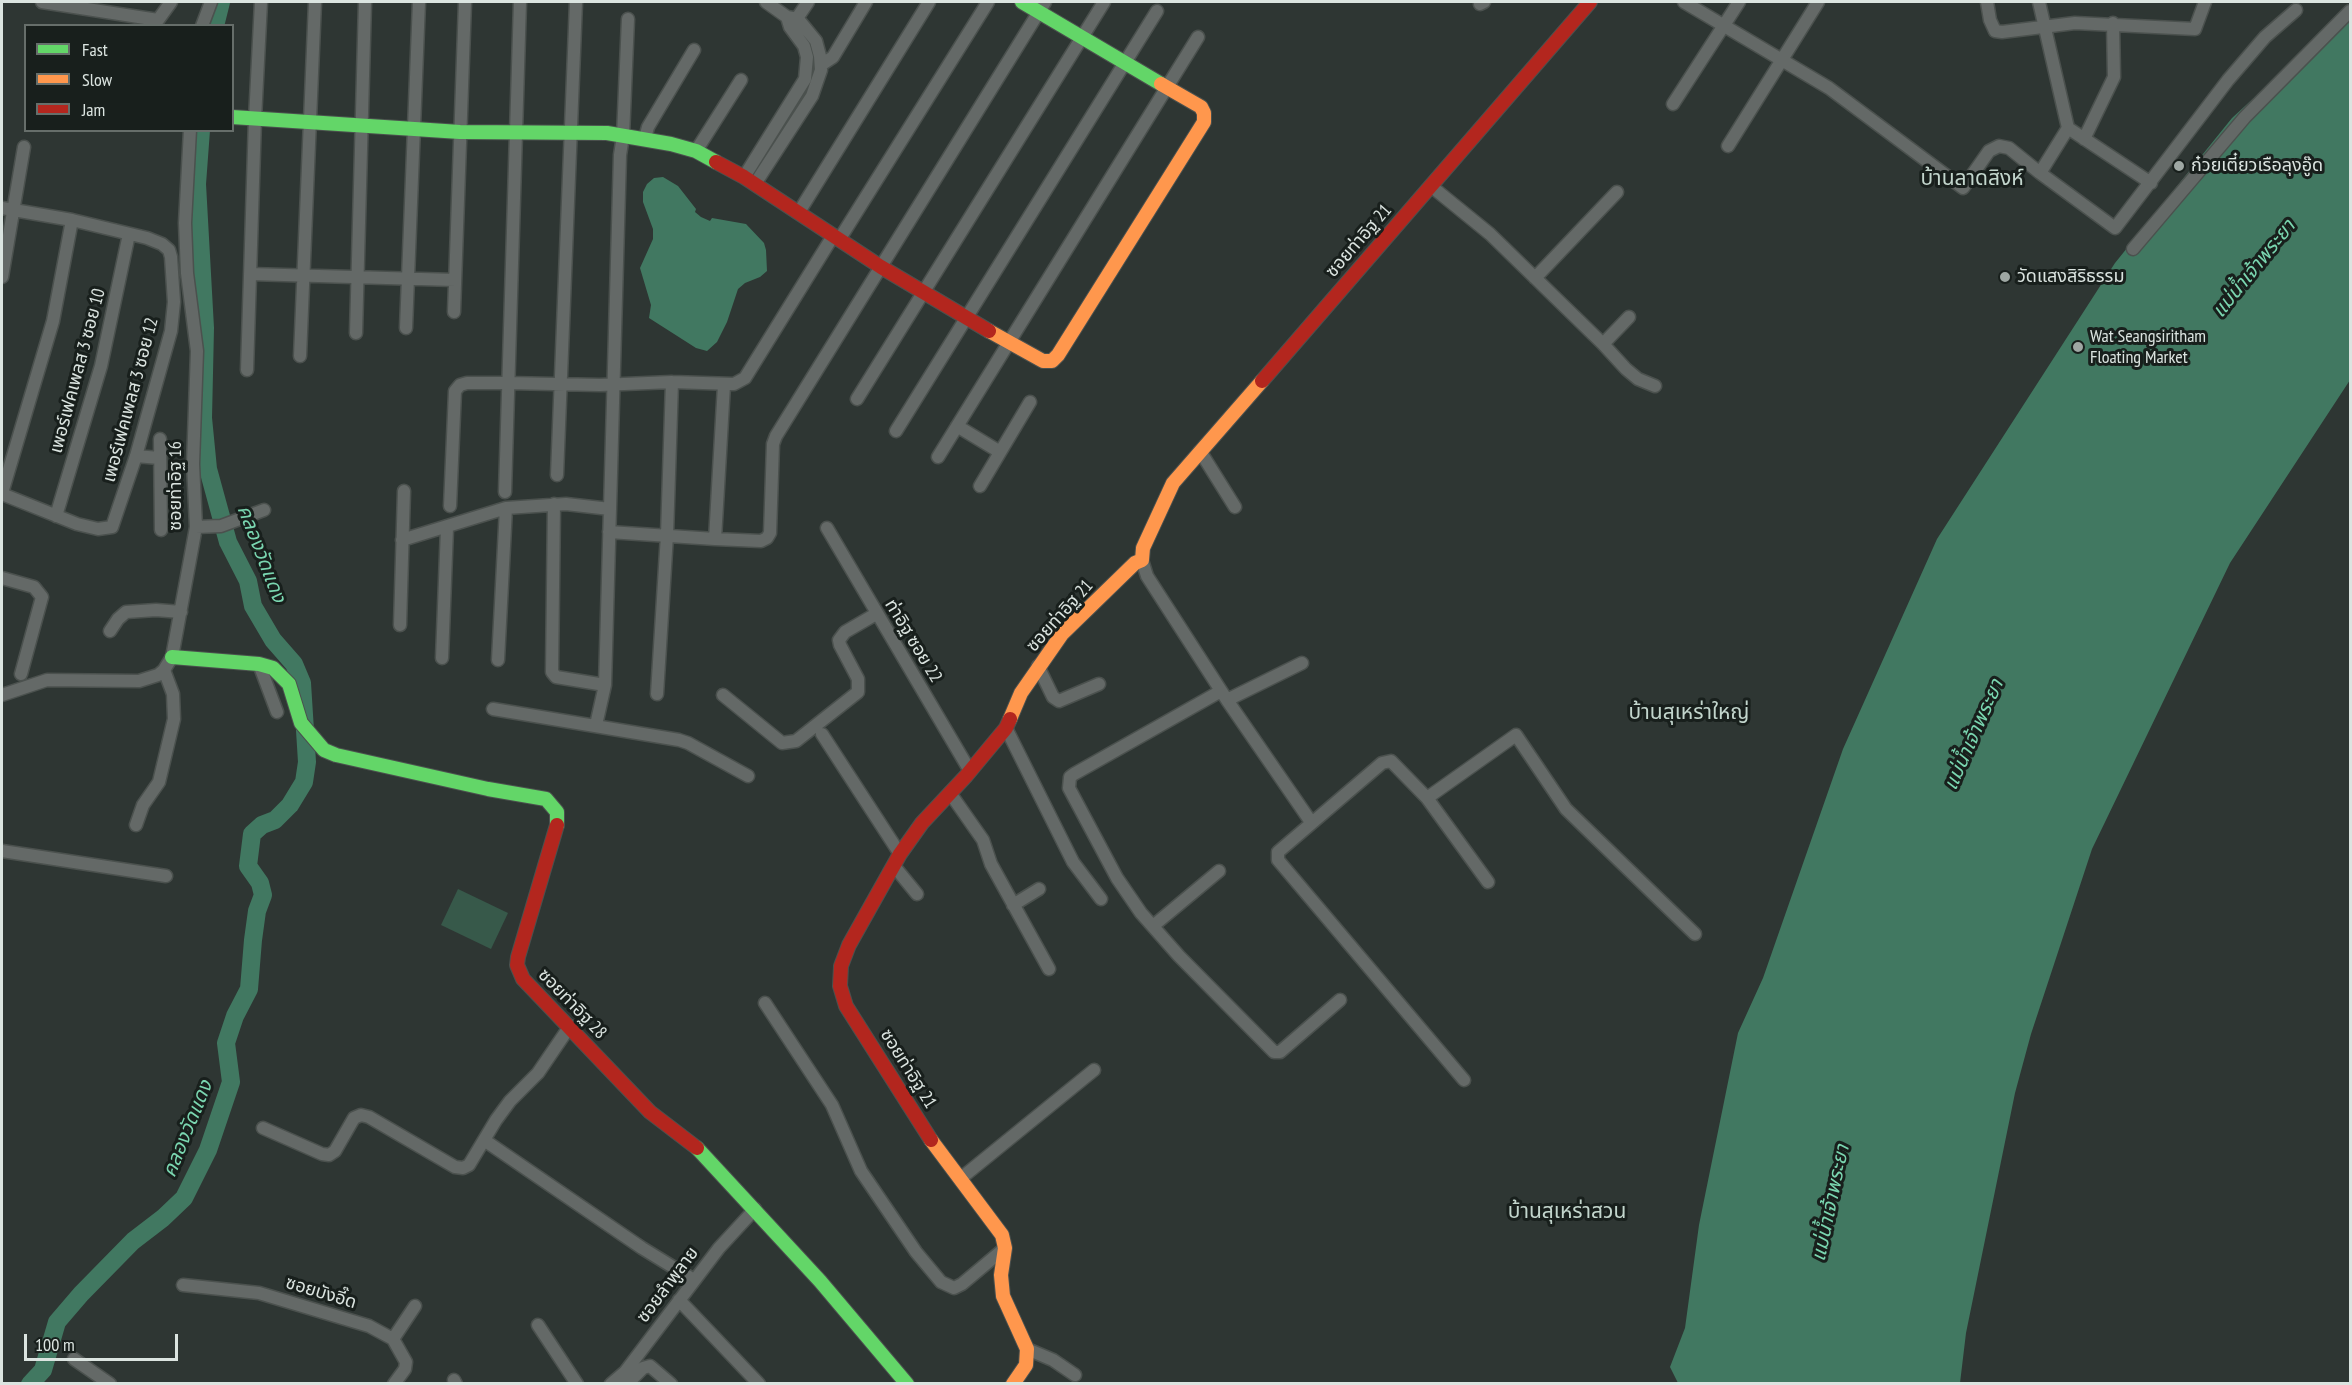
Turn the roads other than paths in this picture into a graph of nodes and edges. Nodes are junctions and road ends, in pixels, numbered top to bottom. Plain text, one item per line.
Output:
1 (42, 2) edge
2 (160, 2) edge
3 (171, 2) edge
4 (211, 2) edge
5 (261, 2) edge
6 (315, 2) edge
7 (365, 2) edge
8 (419, 2) edge
9 (465, 2) edge
10 (520, 2) edge
11 (576, 2) edge
12 (766, 2) edge
13 (808, 2) edge
14 (866, 2) edge
15 (929, 2) edge
16 (988, 2) edge
17 (1022, 2) edge
18 (1104, 2) edge
19 (1590, 2) edge
20 (1684, 2) edge
21 (1740, 2) edge
22 (1818, 2) edge
23 (1987, 2) edge
24 (2039, 2) edge
25 (2205, 2) edge
26 (95, 6) edge
27 (1042, 7) edge
28 (2296, 10) dead end
29 (1157, 11) dead end
30 (2350, 11) edge
31 (628, 19) dead end
32 (158, 20) junction
33 (792, 21) junction
34 (2113, 23) junction
35 (203, 24) edge
36 (1725, 26) junction
37 (2045, 26) junction
38 (1082, 37) junction
39 (1198, 37) dead end
40 (694, 50) dead end
41 (1784, 59) junction
42 (1125, 63) junction
43 (820, 65) junction
44 (741, 80) dead end
45 (1167, 88) junction
46 (1673, 104) dead end
47 (234, 117) edge
48 (255, 118) junction
49 (309, 122) junction
50 (362, 125) junction
51 (2068, 128) junction
52 (414, 129) junction
53 (190, 132) edge
54 (460, 132) junction
55 (516, 133) junction
56 (570, 134) junction
57 (623, 136) junction
58 (645, 138) junction
59 (2084, 139) junction
60 (1728, 146) dead end
61 (24, 147) dead end
62 (696, 151) junction
63 (2040, 173) junction
64 (750, 180) junction
65 (2151, 183) junction
66 (1431, 186) junction
67 (1617, 192) dead end
68 (8, 209) edge
69 (799, 212) junction
70 (72, 220) junction
71 (129, 234) junction
72 (836, 238) junction
73 (2133, 249) dead end
74 (881, 267) junction
75 (250, 273) junction
76 (303, 275) junction
77 (2, 277) edge
78 (358, 277) junction
79 (1535, 278) junction
80 (408, 279) junction
81 (455, 280) junction
82 (924, 292) junction
83 (454, 312) dead end
84 (1629, 317) dead end
85 (966, 318) junction
86 (406, 328) dead end
87 (356, 333) dead end
88 (1009, 343) junction
89 (1603, 344) junction
90 (300, 356) dead end
91 (247, 370) dead end
92 (672, 382) junction
93 (508, 383) junction
94 (561, 385) junction
95 (613, 385) junction
96 (724, 386) junction
97 (1655, 386) dead end
98 (857, 399) dead end
99 (1030, 402) dead end
100 (957, 426) junction
101 (896, 431) dead end
102 (160, 439) dead end
103 (1200, 451) junction
104 (1000, 452) junction
105 (135, 456) junction
106 (938, 457) dead end
107 (159, 458) junction
108 (557, 475) dead end
109 (980, 486) dead end
110 (404, 491) dead end
111 (505, 492) dead end
112 (2, 494) edge
113 (554, 504) junction
114 (450, 506) dead end
115 (1235, 507) dead end
116 (506, 508) junction
117 (609, 509) junction
118 (264, 510) dead end
119 (56, 516) junction
120 (196, 527) junction
121 (447, 528) junction
122 (827, 528) dead end
123 (160, 531) dead end
124 (609, 532) junction
125 (667, 535) junction
126 (715, 539) junction
127 (402, 540) junction
128 (1142, 560) junction
129 (2, 578) edge
130 (181, 612) junction
131 (876, 614) junction
132 (400, 624) dead end
133 (110, 631) dead end
134 (172, 657) junction
135 (442, 658) dead end
136 (498, 660) dead end
137 (1302, 663) dead end
138 (259, 664) junction
139 (1038, 666) junction
140 (164, 670) junction
141 (21, 674) dead end
142 (1100, 684) dead end
143 (604, 685) junction
144 (2, 694) edge
145 (657, 694) dead end
146 (723, 695) dead end
147 (1224, 696) junction
148 (493, 709) dead end
149 (277, 712) dead end
150 (596, 725) junction
151 (1006, 728) junction
152 (822, 734) dead end
153 (970, 771) junction
154 (748, 776) dead end
155 (950, 793) junction
156 (1427, 798) junction
157 (1311, 822) junction
158 (136, 825) dead end
159 (2, 851) edge
160 (897, 860) junction
161 (1219, 871) dead end
162 (166, 876) dead end
163 (1488, 882) dead end
164 (1039, 889) dead end
165 (917, 894) dead end
166 (1101, 899) dead end
167 (1013, 905) junction
168 (1153, 927) junction
169 (1695, 934) dead end
170 (1049, 969) dead end
171 (1340, 1000) dead end
172 (765, 1003) dead end
173 (570, 1026) junction
174 (1094, 1070) dead end
175 (1464, 1080) dead end
176 (263, 1128) dead end
177 (484, 1140) junction
178 (960, 1179) junction
179 (755, 1209) junction
180 (1005, 1248) junction
181 (694, 1280) junction
182 (183, 1285) dead end
183 (679, 1300) junction
184 (415, 1306) dead end
185 (538, 1325) dead end
186 (393, 1339) junction
187 (1027, 1349) junction
188 (74, 1359) dead end
189 (1075, 1375) dead end
190 (111, 1383) edge
191 (394, 1383) edge
192 (577, 1383) edge
193 (611, 1383) edge
194 (627, 1383) edge
195 (671, 1383) edge
196 (759, 1383) edge
197 (907, 1383) edge
198 (1013, 1383) edge

1 - 26 street
2 - 32 street
3 - 32 street
4 - 35 street
5 - 48 street
6 - 49 street
7 - 50 street
8 - 52 street
9 - 54 street
10 - 55 street
11 - 56 street
12 - 33 street
13 - 33 street
14 - 43 street
15 - 69 street
16 - 72 street
17 - 27 street
18 - 38 street
19 - 66 street, ซอยท่าอิฐ 21
20 - 36 street
21 - 36 street
22 - 41 street
23 - 37 street
24 - 37 street
25 - 34 street
26 - 32 street
27 - 38 street
27 - 74 street
28 - 65 street
29 - 42 street
30 - 73 street
31 - 57 street
33 - 43 street
33 - 64 street
34 - 37 street
34 - 59 street
36 - 41 street
36 - 46 street
37 - 51 street
38 - 42 street
38 - 82 street
39 - 45 street
40 - 58 street
41 - 60 street
41 - 63 street
42 - 45 street
42 - 85 street
43 - 64 street
44 - 62 street
45 - 88 street
45 - 88 street
47 - 48 street
48 - 49 street
48 - 75 street
49 - 50 street
49 - 76 street
50 - 52 street
50 - 78 street
51 - 59 street
51 - 63 street
52 - 54 street
52 - 80 street
53 - 120 street, ซอยท่าอิฐ 16
54 - 55 street
54 - 81 street
55 - 56 street
55 - 93 street
56 - 57 street
56 - 94 street
57 - 58 street
57 - 95 street
58 - 62 street
59 - 65 street
61 - 68 street
62 - 64 street
63 - 65 street
64 - 69 street
66 - 79 street
66 - 103 street, ซอยท่าอิฐ 21
67 - 79 street
68 - 70 street
68 - 77 street
69 - 72 street
70 - 71 street
70 - 112 street
71 - 105 street, เพอร์เฟคเพลส 3 ซอย 12
71 - 119 street, เพอร์เฟคเพลส 3 ซอย 10
72 - 74 street
72 - 96 street
74 - 82 street
74 - 126 street
75 - 76 street
75 - 91 street
76 - 78 street
76 - 90 street
78 - 80 street
78 - 87 street
79 - 89 street
80 - 81 street
80 - 86 street
81 - 83 street
82 - 85 street
82 - 98 street
84 - 89 street
85 - 88 street
85 - 101 street
88 - 100 street
89 - 97 street
92 - 95 street
92 - 96 street
92 - 125 street
93 - 94 street
93 - 111 street
93 - 114 street
94 - 95 street
94 - 108 street
95 - 117 street
96 - 126 street
99 - 104 street
100 - 104 street
100 - 106 street
102 - 107 street
103 - 115 street
103 - 128 street, ซอยท่าอิฐ 21
104 - 109 street
105 - 107 street
105 - 119 street, เพอร์เฟคเพลส 3 ซอย 12
107 - 123 street
110 - 127 street
112 - 119 street
113 - 116 street
113 - 117 street
113 - 143 street
116 - 121 street
116 - 136 street
117 - 124 street
118 - 120 street
120 - 130 street, ซอยท่าอิฐ 16
121 - 127 street
121 - 135 street
122 - 131 street, ท่าอิฐ ซอย 22
124 - 125 street
124 - 143 street
125 - 126 street
125 - 145 street
127 - 132 street
128 - 139 street, ซอยท่าอิฐ 21
128 - 147 street
129 - 141 street
130 - 133 street
130 - 134 street, ซอยท่าอิฐ 16
131 - 146 street
131 - 153 street, ท่าอิฐ ซอย 22
134 - 138 street
134 - 140 street, ซอยท่าอิฐ 16
137 - 147 street
138 - 149 street
138 - 173 street, ซอยท่าอิฐ 28
139 - 142 street
139 - 151 street, ซอยท่าอิฐ 21
140 - 144 street
140 - 158 street
143 - 150 street
147 - 157 street
147 - 168 street
148 - 150 street
150 - 154 street
151 - 153 street, ซอยท่าอิฐ 21
151 - 166 street
152 - 160 street
153 - 155 street, ซอยท่าอิฐ 21
155 - 160 street, ซอยท่าอิฐ 21
155 - 167 street
156 - 157 street
156 - 163 street
156 - 169 street
157 - 175 street
159 - 162 street
160 - 165 street
160 - 178 street, ซอยท่าอิฐ 21
161 - 168 street
164 - 167 street
167 - 170 street
168 - 171 street
172 - 180 street
173 - 177 street
173 - 179 street, ซอยท่าอิฐ 28
174 - 178 street
176 - 177 street
177 - 181 street
178 - 180 street, ซอยท่าอิฐ 21
179 - 181 street, ซอยลำพูลาย
179 - 197 street, ซอยท่าอิฐ 28
180 - 187 street
181 - 183 street, ซอยลำพูลาย
182 - 186 street, ซอยบังอี๊ด
183 - 193 street, ซอยลำพูลาย
183 - 196 street
184 - 186 street
185 - 192 street
186 - 191 street
187 - 189 street
187 - 198 street
188 - 190 street
194 - 195 street

